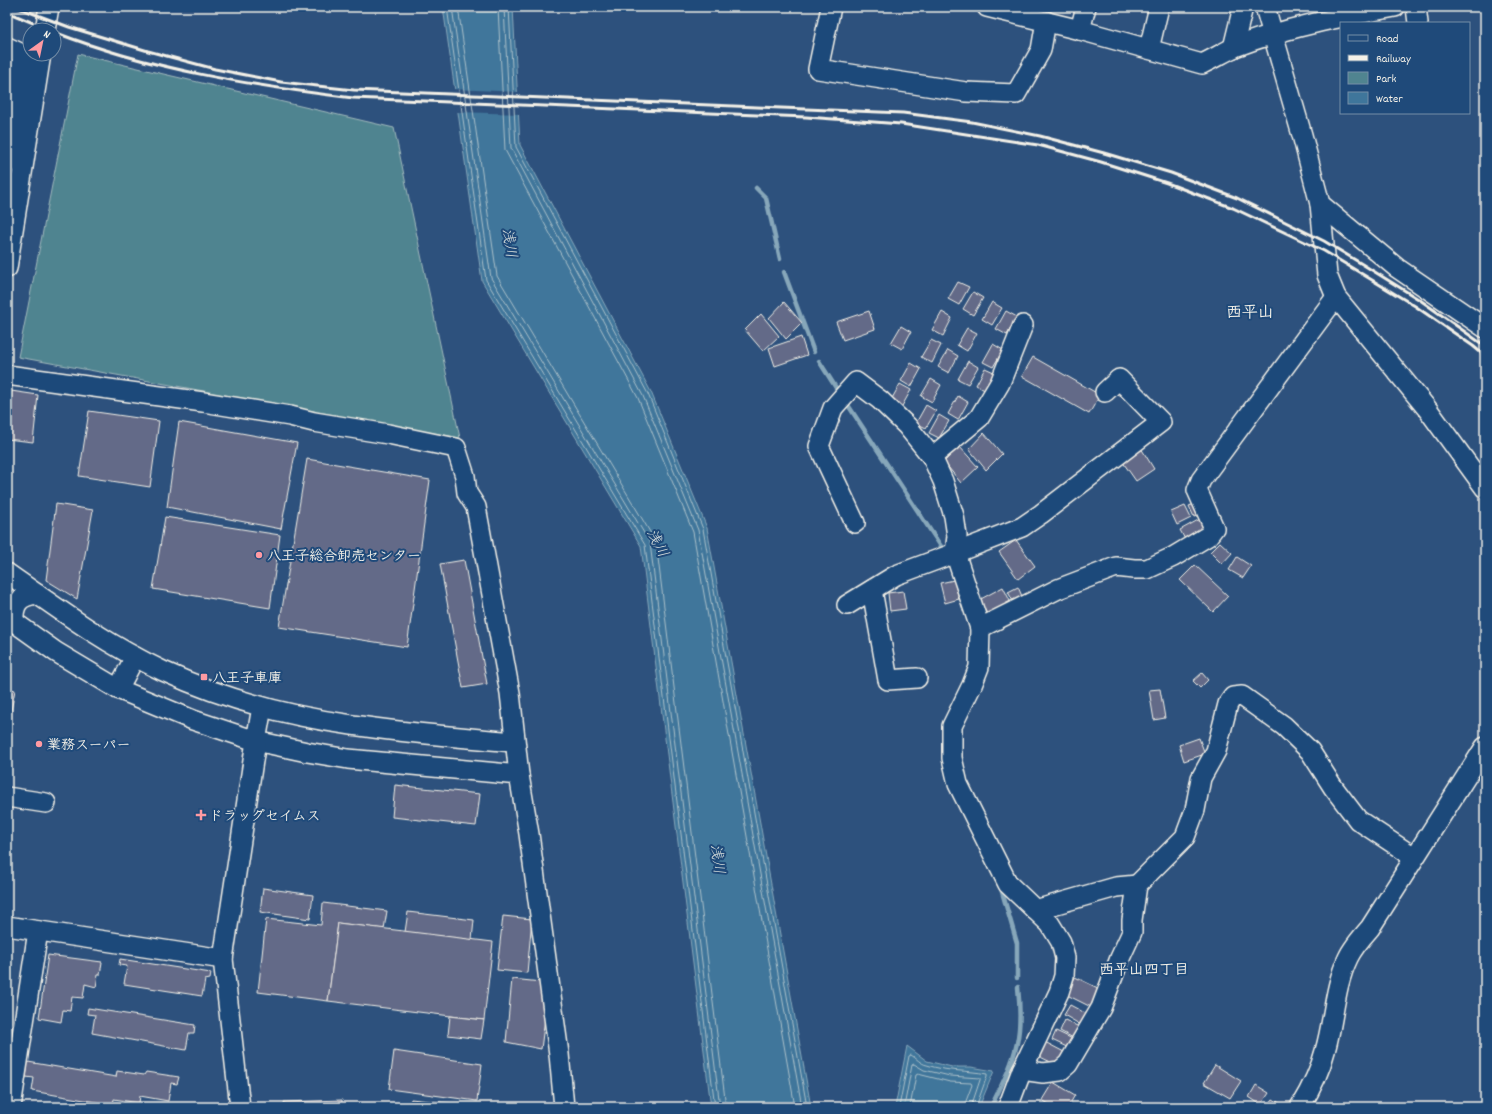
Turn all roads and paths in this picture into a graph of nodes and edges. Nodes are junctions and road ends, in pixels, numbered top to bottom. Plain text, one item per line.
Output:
1 (49, 7) edge
2 (830, 7) edge
3 (1086, 7) edge
4 (1159, 7) edge
5 (1243, 7) edge
6 (1265, 7) edge
7 (1395, 7) edge
8 (1416, 7) edge
9 (997, 8) edge
10 (1334, 13) edge
11 (1046, 21) junction
12 (46, 22) edge
13 (1418, 22) edge
14 (1080, 30) junction
15 (1273, 34) junction
16 (7, 47) edge
17 (1233, 48) junction
18 (1149, 50) junction
19 (40, 62) edge
20 (7, 163) edge
21 (1320, 204) junction
22 (7, 268) edge
23 (1336, 297) junction
24 (1023, 325) dead end
25 (1485, 328) edge
26 (7, 375) edge
27 (1105, 392) dead end
28 (932, 457) junction
29 (1485, 488) edge
30 (855, 523) dead end
31 (955, 553) junction
32 (7, 573) edge
33 (872, 590) junction
34 (37, 594) junction
35 (847, 605) dead end
36 (10, 619) edge
37 (980, 628) junction
38 (134, 657) junction
39 (917, 678) dead end
40 (118, 689) junction
41 (262, 707) junction
42 (256, 741) junction
43 (514, 742) junction
44 (1485, 747) edge
45 (519, 775) junction
46 (7, 797) edge
47 (46, 803) dead end
48 (1414, 857) junction
49 (1137, 885) junction
50 (1035, 910) junction
51 (7, 926) edge
52 (38, 931) junction
53 (223, 959) junction
54 (1022, 1070) junction
55 (11, 1107) edge
56 (240, 1107) edge
57 (564, 1107) edge
58 (1008, 1107) edge
59 (1300, 1107) edge

1 - 12 street
2 - 11 street
3 - 14 street
4 - 18 street
5 - 17 street
6 - 15 street
7 - 10 street
8 - 13 street
9 - 11 street
10 - 15 street
11 - 14 street
14 - 18 street
15 - 17 street
15 - 21 street
16 - 20 street
17 - 18 street
19 - 22 street
21 - 23 street
21 - 25 street
23 - 29 street
23 - 37 street
24 - 28 street
26 - 43 street
27 - 31 street
28 - 30 street
28 - 31 street
31 - 33 street
31 - 37 street
32 - 34 street
33 - 35 street
33 - 39 street
34 - 36 street
34 - 38 street
36 - 40 street
37 - 50 street
38 - 40 street
38 - 41 street
40 - 42 street
41 - 42 street
41 - 43 street
42 - 45 street
42 - 53 street
43 - 45 street
44 - 48 street
45 - 57 street
46 - 47 street
48 - 49 street
48 - 59 street
49 - 50 street
49 - 54 street
50 - 54 street
51 - 52 street
52 - 53 street
52 - 55 street
53 - 56 street
54 - 58 street

